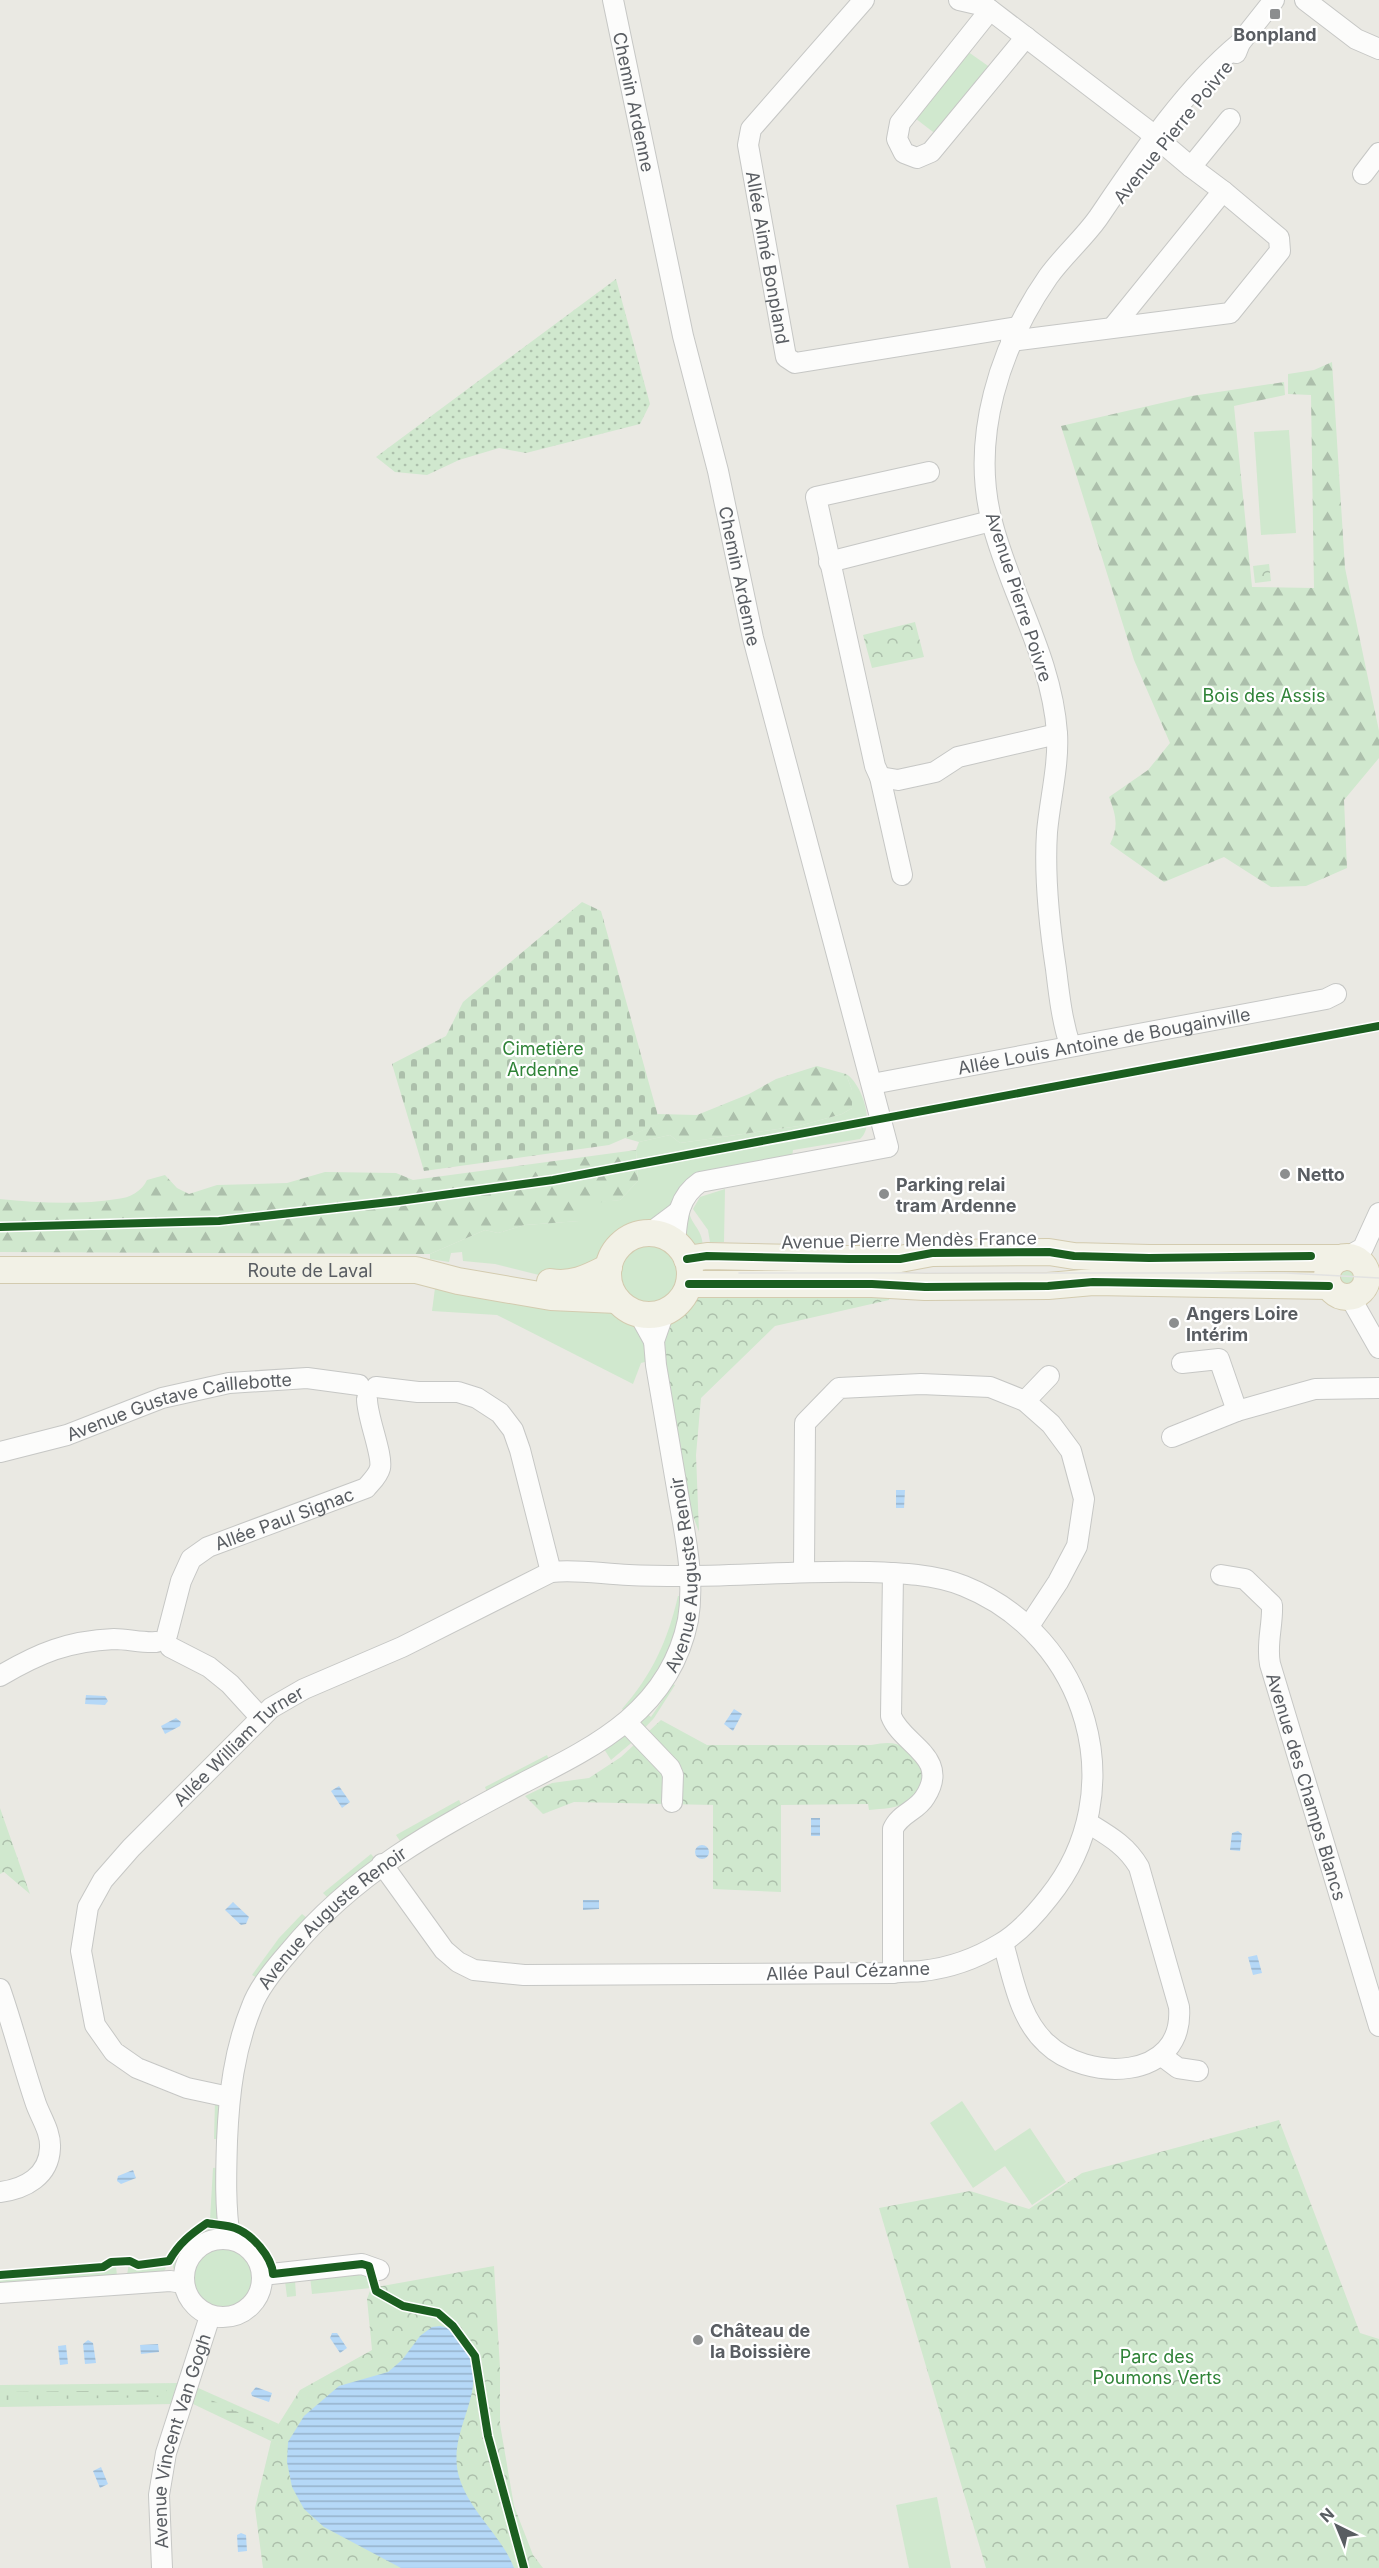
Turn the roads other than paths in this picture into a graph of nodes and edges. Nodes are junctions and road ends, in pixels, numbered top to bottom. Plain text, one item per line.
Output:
1 (613, 0) edge
2 (864, 0) edge
3 (959, 0) edge
4 (1274, 0) edge
5 (1305, 0) edge
6 (990, 10) junction
7 (1026, 37) junction
8 (1379, 49) edge
9 (1230, 119) dead end
10 (1160, 142) junction
11 (1379, 153) edge
12 (1191, 167) junction
13 (1363, 174) dead end
14 (1223, 191) junction
15 (1113, 327) junction
16 (1014, 334) junction
17 (929, 472) dead end
18 (991, 521) junction
19 (829, 561) junction
20 (1057, 734) junction
21 (880, 777) junction
22 (902, 875) dead end
23 (1336, 994) dead end
24 (1070, 1045) junction
25 (872, 1084) junction
26 (678, 1212) junction
27 (1379, 1213) edge
28 (650, 1233) junction
29 (1357, 1259) edge
30 (684, 1262) junction
31 (609, 1267) junction
32 (0, 1270) edge
33 (416, 1270) junction
34 (1356, 1290) edge
35 (617, 1300) junction
36 (664, 1312) junction
37 (639, 1314) junction
38 (654, 1341) junction
39 (1379, 1348) edge
40 (1182, 1363) dead end
41 (1048, 1376) dead end
42 (1379, 1388) edge
43 (368, 1390) junction
44 (1025, 1401) junction
45 (1238, 1411) junction
46 (1172, 1437) dead end
47 (0, 1452) edge
48 (804, 1570) junction
49 (551, 1572) junction
50 (893, 1573) junction
51 (1221, 1575) dead end
52 (689, 1576) junction
53 (1029, 1626) junction
54 (164, 1642) junction
55 (0, 1676) edge
56 (261, 1718) junction
57 (627, 1723) junction
58 (672, 1802) dead end
59 (1088, 1823) junction
60 (382, 1864) junction
61 (1003, 1943) junction
62 (893, 1973) junction
63 (0, 1989) edge
64 (1379, 2026) edge
65 (1162, 2056) junction
66 (1198, 2071) dead end
67 (229, 2097) junction
68 (0, 2192) edge
69 (230, 2239) junction
70 (379, 2270) dead end
71 (268, 2275) junction
72 (183, 2283) junction
73 (0, 2293) edge
74 (210, 2316) junction
75 (162, 2568) edge

1 - 25 street, Chemin Ardenne
2 - 16 street, Allée Aimé Bonpland
3 - 6 street
4 - 10 street, Avenue Pierre Poivre
5 - 8 street
6 - 7 street
6 - 7 street
7 - 10 street
9 - 12 street
10 - 12 street, Allée Aimé Bonpland
10 - 16 street, Avenue Pierre Poivre
11 - 13 street
12 - 14 street, Allée Aimé Bonpland
14 - 15 street
14 - 15 street, Allée Aimé Bonpland
15 - 16 street, Allée Aimé Bonpland
16 - 18 street, Avenue Pierre Poivre
17 - 19 street
18 - 19 street
18 - 20 street, Avenue Pierre Poivre
19 - 21 street
20 - 21 street
20 - 24 street, Avenue Pierre Poivre
21 - 22 street
23 - 24 street, Allée Louis Antoine de Bougainville
24 - 25 street, Allée Louis Antoine de Bougainville
25 - 26 street, Chemin Ardenne
26 - 28 street
26 - 30 street
27 - 29 street
28 - 30 main road
28 - 31 main road
29 - 30 main road, Avenue Pierre Mendès France
29 - 34 main road
29 - 34 main road
30 - 34 main road
30 - 36 main road
31 - 33 main road
31 - 35 main road
32 - 33 main road, Route de Laval
33 - 35 main road, Route de Laval
34 - 39 street
35 - 37 main road
36 - 37 main road
36 - 38 street, Avenue Auguste Renoir
37 - 38 street, Avenue Auguste Renoir
38 - 52 street, Avenue Auguste Renoir
40 - 45 street
41 - 44 street
42 - 45 street
43 - 47 street, Avenue Gustave Caillebotte
43 - 49 street, Avenue Gustave Caillebotte
43 - 54 street, Allée Paul Signac
44 - 48 street
44 - 53 street
45 - 46 street
48 - 50 street, Allée Paul Cézanne
48 - 52 street, Allée Paul Cézanne
49 - 52 street, Allée William Turner
49 - 56 street, Allée William Turner
50 - 53 street, Allée Paul Cézanne
50 - 62 street
51 - 64 street, Avenue des Champs Blancs
52 - 57 street, Avenue Auguste Renoir
53 - 59 street, Allée Paul Cézanne
54 - 55 street
54 - 56 street
56 - 67 street, Allée William Turner
57 - 58 street
57 - 60 street, Avenue Auguste Renoir
59 - 61 street, Allée Paul Cézanne
59 - 65 street
60 - 62 street, Allée Paul Cézanne
60 - 67 street, Avenue Auguste Renoir
61 - 62 street, Allée Paul Cézanne
61 - 65 street
63 - 68 street
65 - 66 street
67 - 69 street, Avenue Auguste Renoir
69 - 71 street
69 - 72 street
70 - 71 street
71 - 74 street
72 - 73 street
72 - 74 street
74 - 75 street, Avenue Vincent Van Gogh

